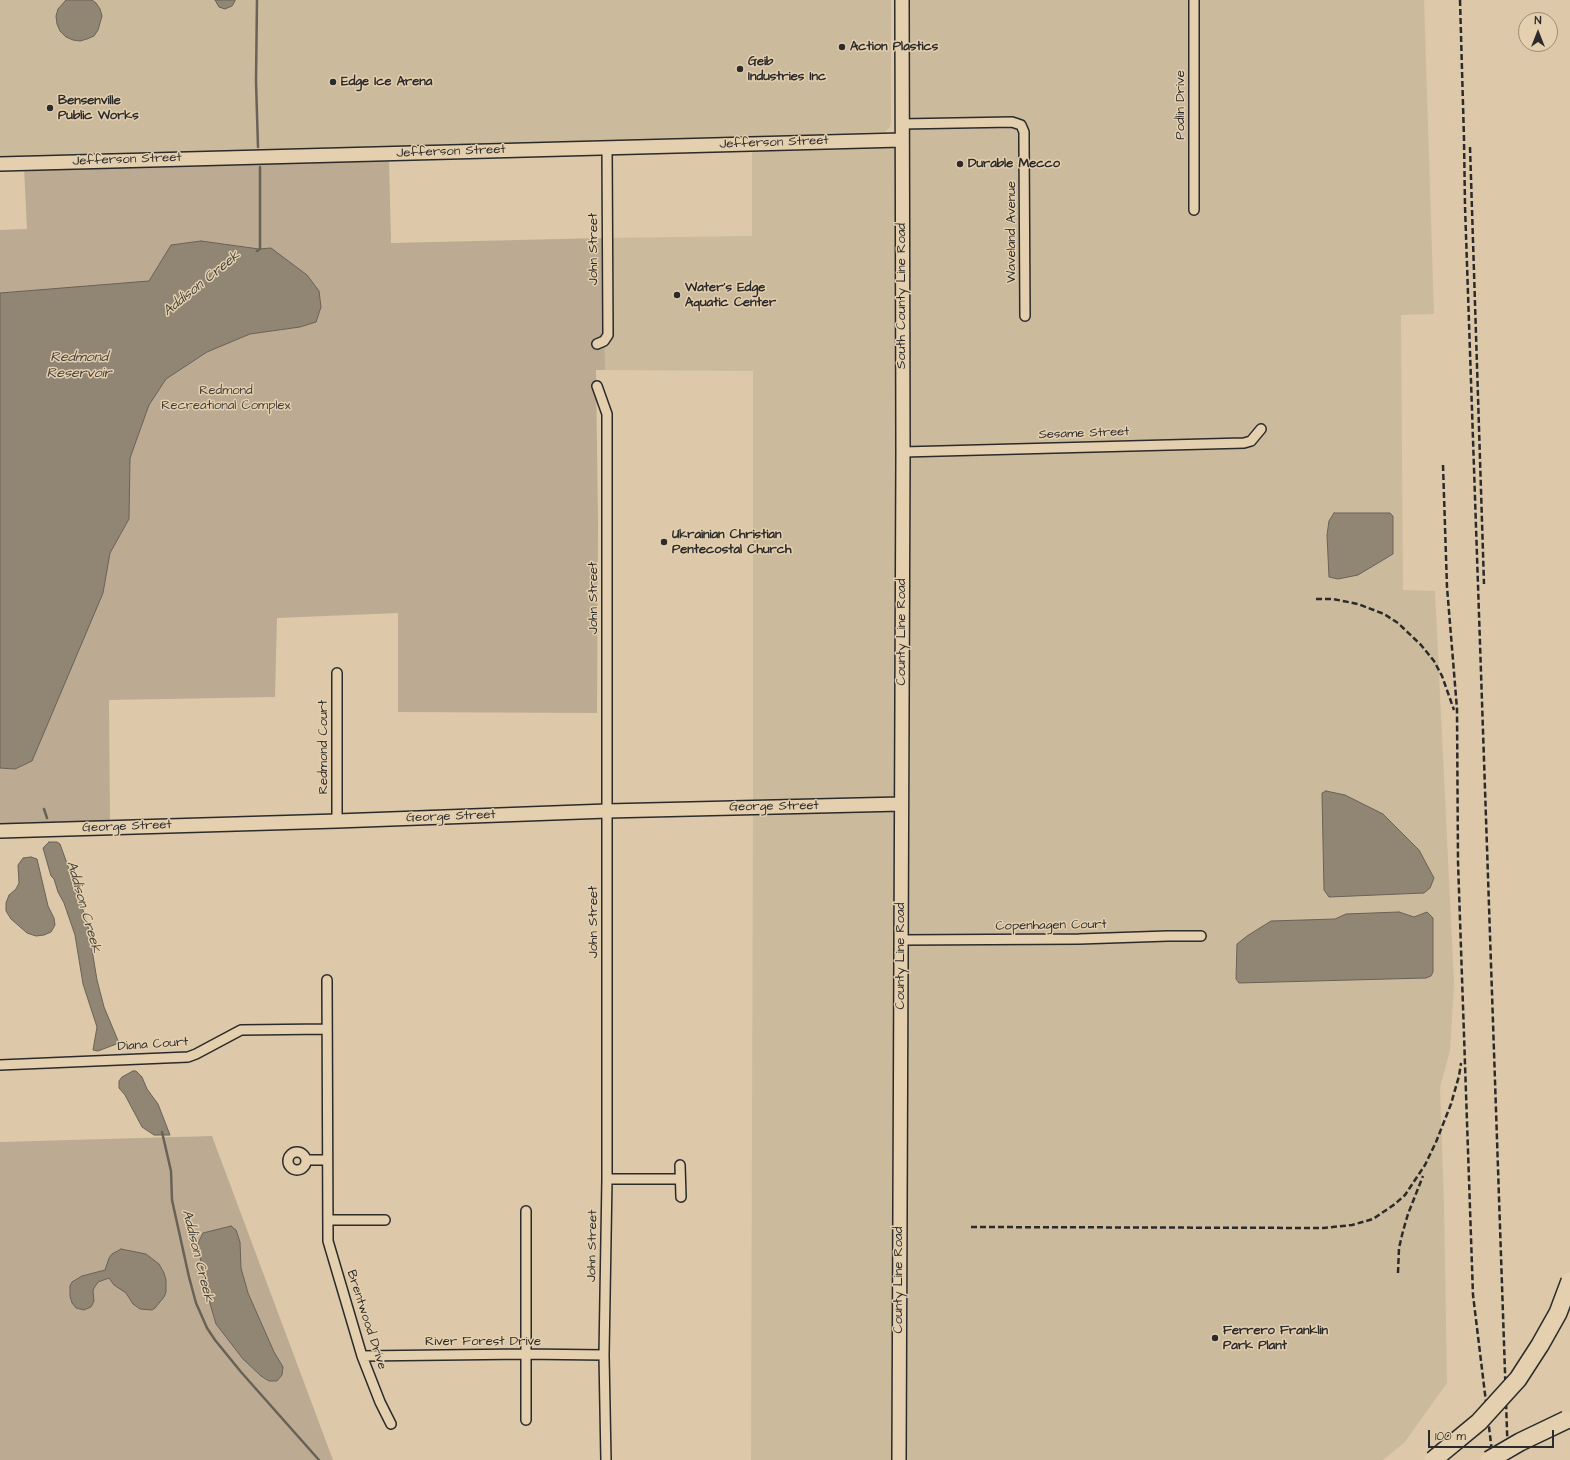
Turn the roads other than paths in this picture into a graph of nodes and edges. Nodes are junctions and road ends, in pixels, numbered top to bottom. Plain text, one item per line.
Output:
1 (902, 0) edge
2 (1194, 0) edge
3 (901, 124) junction
4 (901, 140) junction
5 (607, 147) junction
6 (0, 164) edge
7 (1194, 210) dead end
8 (1025, 316) dead end
9 (597, 344) dead end
10 (597, 386) dead end
11 (1261, 429) dead end
12 (903, 452) junction
13 (337, 673) dead end
14 (901, 804) junction
15 (607, 811) junction
16 (337, 821) junction
17 (0, 831) edge
18 (1201, 936) dead end
19 (901, 940) junction
20 (327, 980) dead end
21 (327, 1029) junction
22 (0, 1065) edge
23 (306, 1160) dead end
24 (327, 1160) junction
25 (680, 1165) dead end
26 (607, 1179) junction
27 (680, 1179) junction
28 (681, 1197) dead end
29 (526, 1211) dead end
30 (328, 1220) junction
31 (385, 1220) dead end
32 (1570, 1281) edge
33 (524, 1354) junction
34 (604, 1355) junction
35 (362, 1356) junction
36 (526, 1420) dead end
37 (1566, 1420) dead end
38 (392, 1424) dead end
39 (606, 1460) edge
40 (898, 1460) edge
41 (1434, 1460) edge
42 (1489, 1460) edge

1 - 3 street
2 - 7 street, Podlin Drive
3 - 4 street
3 - 8 street, Waveland Avenue
4 - 5 street, Jefferson Street
4 - 12 street, South County Line Road
5 - 6 street, Jefferson Street
5 - 9 street, John Street
10 - 15 street, John Street
11 - 12 street, Sesame Street
12 - 14 street, County Line Road
13 - 16 street, Redmond Court
14 - 15 street, George Street
14 - 19 street, County Line Road
15 - 16 street, George Street
15 - 26 street, John Street
16 - 17 street, George Street
18 - 19 street, Copenhagen Court
19 - 40 street, County Line Road
20 - 21 street, Brentwood Drive
21 - 22 street, Diana Court
21 - 24 street, Brentwood Drive
23 - 24 street
24 - 30 street, Brentwood Drive
25 - 27 street
26 - 27 street
26 - 34 street, John Street
27 - 28 street
29 - 33 street
30 - 31 street
30 - 35 street, Brentwood Drive
32 - 41 highway, bridge
33 - 34 street, River Forest Drive
33 - 35 street, River Forest Drive
33 - 36 street
34 - 39 street, John Street
35 - 38 street, Brentwood Drive
37 - 42 highway, bridge

